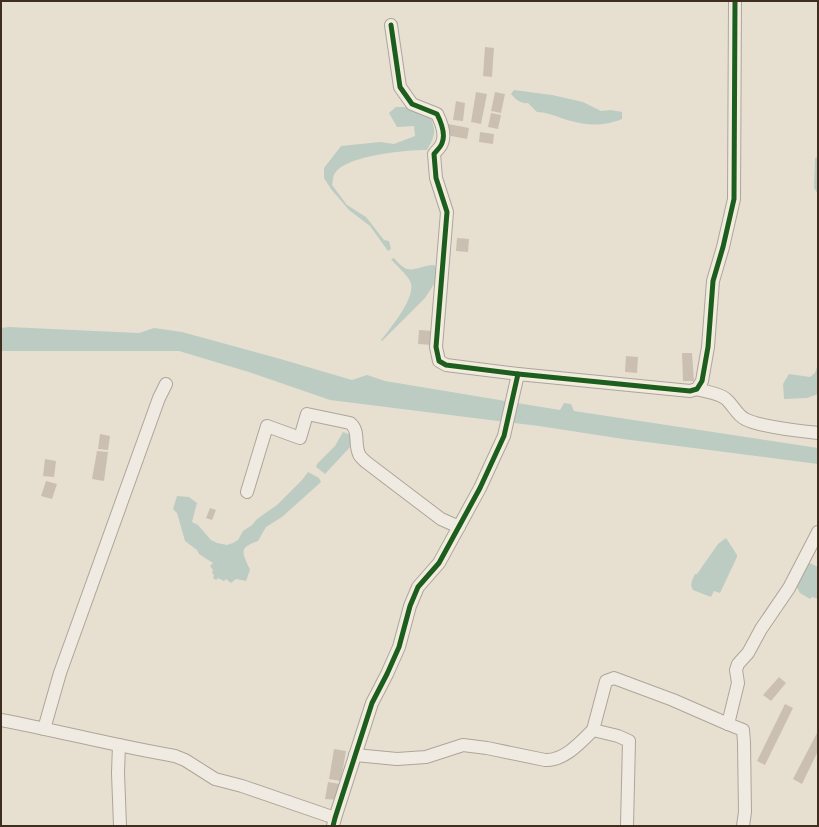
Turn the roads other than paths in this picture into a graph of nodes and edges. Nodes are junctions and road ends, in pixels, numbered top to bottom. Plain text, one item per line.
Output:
1 (735, 1) edge
2 (391, 25) dead end
3 (517, 379) junction
4 (166, 384) dead end
5 (697, 389) junction
6 (818, 433) edge
7 (247, 492) dead end
8 (459, 528) junction
9 (818, 532) edge
10 (1, 720) edge
11 (728, 724) junction
12 (44, 729) junction
13 (593, 730) junction
14 (119, 745) junction
15 (355, 755) junction
16 (334, 822) edge
17 (120, 826) edge
18 (628, 826) edge
19 (743, 826) edge

1 - 5 street
2 - 3 street
3 - 5 street
3 - 8 street
4 - 12 street
5 - 6 street
7 - 8 street
8 - 15 street
9 - 11 street
10 - 12 street
11 - 13 street
11 - 19 street
12 - 14 street
13 - 15 street
13 - 18 street
14 - 16 street
14 - 17 street
15 - 16 street

